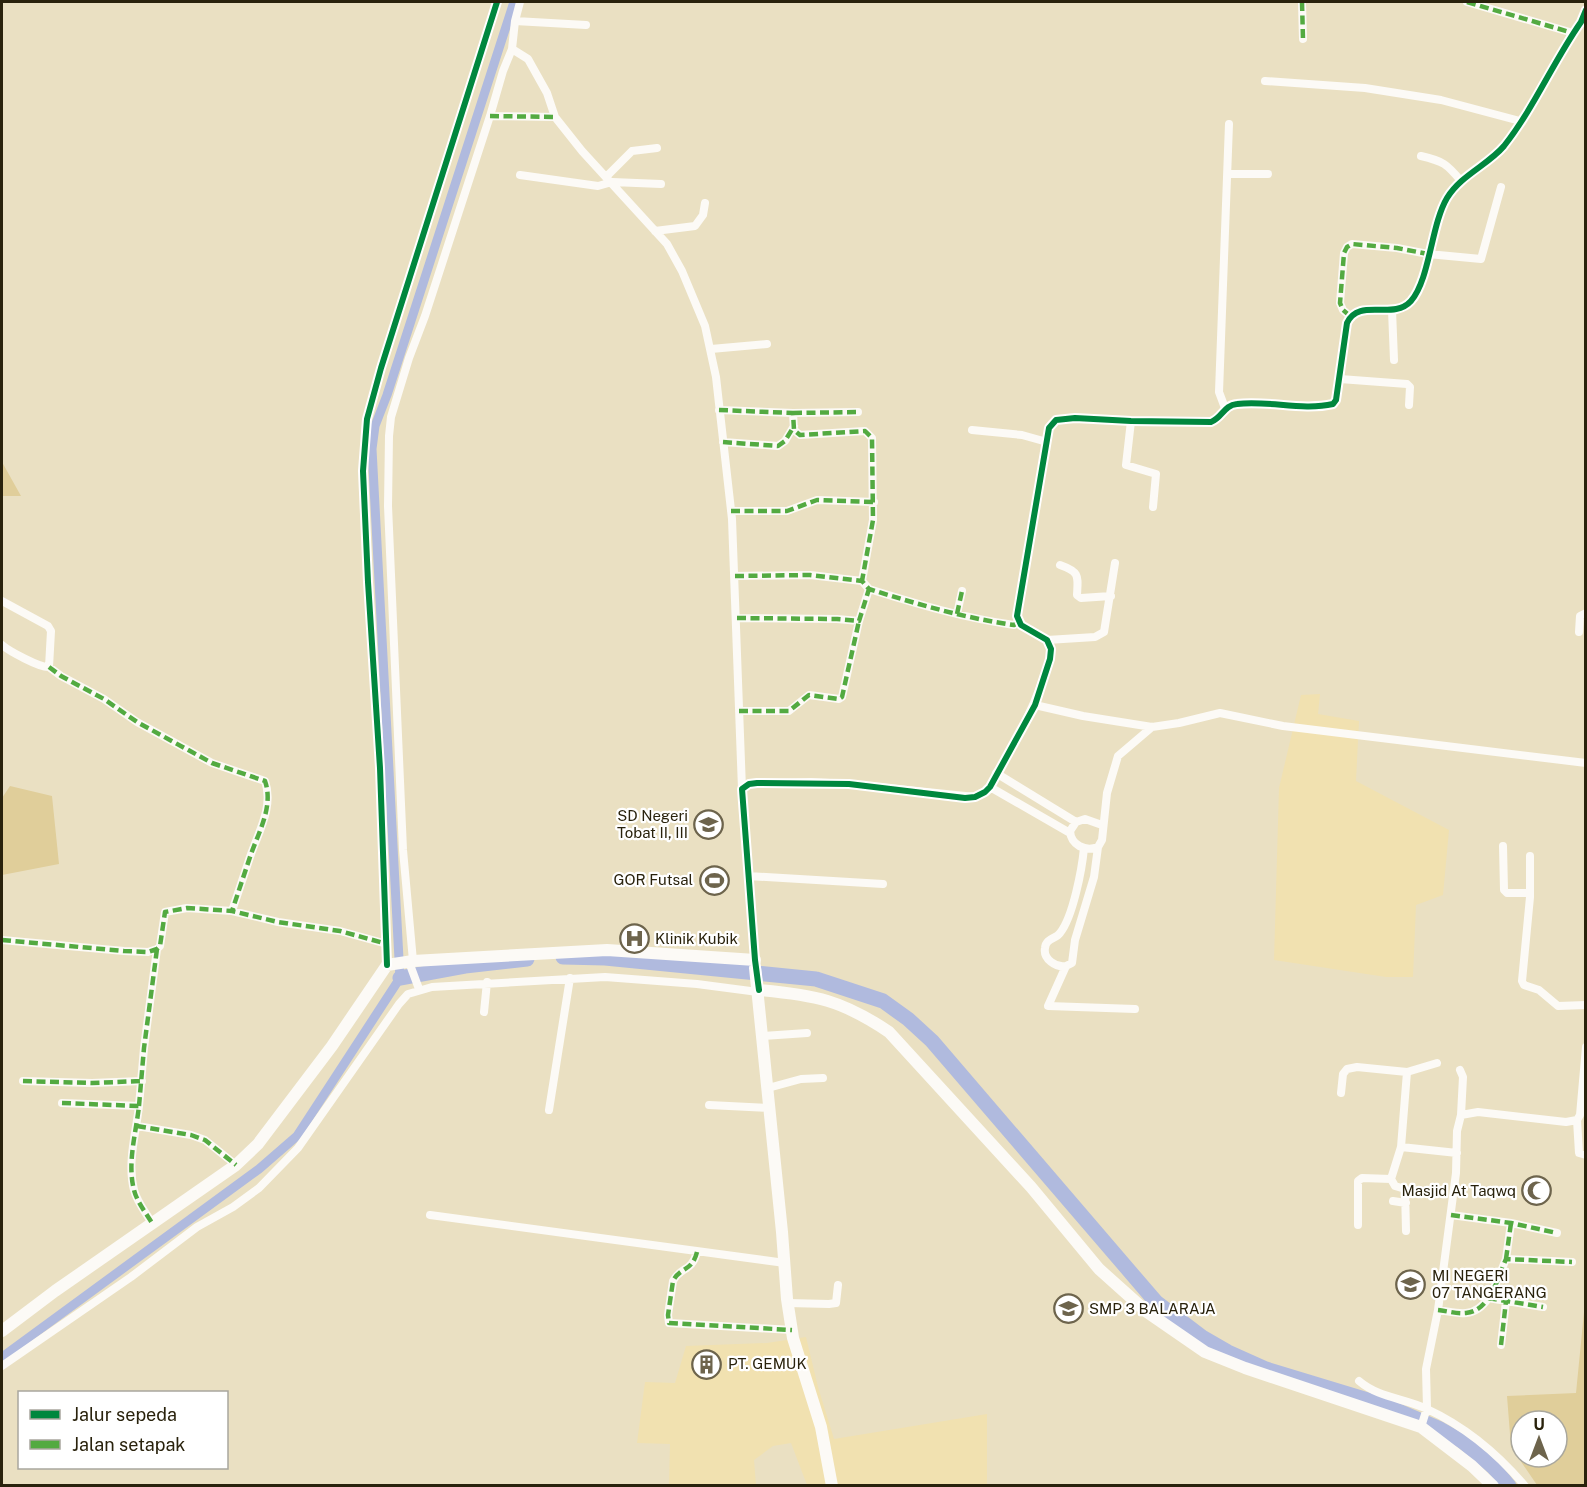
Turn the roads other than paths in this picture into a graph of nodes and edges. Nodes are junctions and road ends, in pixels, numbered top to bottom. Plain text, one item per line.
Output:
1 (497, 2) edge
2 (520, 2) edge
3 (1302, 2) edge
4 (1467, 2) edge
5 (1586, 10) edge
6 (515, 21) junction
7 (1583, 23) edge
8 (586, 25) dead end
9 (1573, 33) junction
10 (1304, 39) dead end
11 (512, 50) junction
12 (1265, 81) dead end
13 (490, 116) junction
14 (555, 117) junction
15 (1520, 121) junction
16 (1229, 124) dead end
17 (657, 148) dead end
18 (1421, 156) dead end
19 (1229, 174) junction
20 (1268, 174) dead end
21 (520, 175) dead end
22 (609, 179) junction
23 (1461, 181) junction
24 (661, 184) dead end
25 (1501, 187) dead end
26 (705, 203) dead end
27 (655, 231) junction
28 (1428, 254) junction
29 (1392, 310) junction
30 (1350, 316) junction
31 (766, 344) dead end
32 (711, 349) junction
33 (1394, 360) dead end
34 (1340, 379) junction
35 (1409, 405) dead end
36 (1225, 408) junction
37 (719, 410) junction
38 (858, 412) dead end
39 (793, 413) junction
40 (1131, 421) junction
41 (794, 426) junction
42 (972, 430) dead end
43 (723, 442) junction
44 (1047, 442) junction
45 (874, 502) junction
46 (1153, 507) dead end
47 (731, 511) junction
48 (1115, 563) dead end
49 (1060, 565) dead end
50 (735, 576) junction
51 (862, 581) junction
52 (869, 589) junction
53 (962, 591) dead end
54 (1111, 596) junction
55 (2, 601) edge
56 (1586, 613) edge
57 (957, 614) junction
58 (737, 618) junction
59 (860, 621) junction
60 (1018, 622) junction
61 (1579, 632) dead end
62 (1047, 640) junction
63 (2, 645) edge
64 (49, 667) junction
65 (1035, 705) junction
66 (738, 711) junction
67 (1152, 727) junction
68 (1586, 763) edge
69 (996, 773) junction
70 (990, 787) junction
71 (742, 789) junction
72 (1076, 822) junction
73 (1102, 825) junction
74 (1070, 833) junction
75 (1503, 846) dead end
76 (1098, 847) junction
77 (1084, 848) junction
78 (1530, 856) dead end
79 (748, 876) junction
80 (883, 884) dead end
81 (1529, 893) junction
82 (232, 911) junction
83 (1059, 935) junction
84 (2, 940) edge
85 (1075, 940) junction
86 (387, 944) junction
87 (157, 949) junction
88 (409, 963) junction
89 (390, 964) junction
90 (755, 964) junction
91 (1066, 966) junction
92 (570, 978) junction
93 (487, 982) junction
94 (418, 986) junction
95 (758, 990) junction
96 (1586, 1005) edge
97 (1135, 1009) dead end
98 (484, 1012) dead end
99 (807, 1033) dead end
100 (763, 1036) junction
101 (1586, 1047) edge
102 (1437, 1063) dead end
103 (1460, 1070) dead end
104 (1407, 1072) junction
105 (823, 1078) dead end
106 (23, 1081) dead end
107 (142, 1081) junction
108 (768, 1088) junction
109 (1341, 1093) dead end
110 (62, 1103) dead end
111 (709, 1105) dead end
112 (139, 1106) junction
113 (770, 1108) junction
114 (549, 1110) dead end
115 (1461, 1115) junction
116 (1577, 1120) junction
117 (137, 1126) junction
118 (1401, 1146) junction
119 (1457, 1153) junction
120 (1586, 1155) edge
121 (236, 1165) junction
122 (1391, 1179) junction
123 (1393, 1201) dead end
124 (1406, 1203) junction
125 (429, 1215) dead end
126 (1451, 1215) junction
127 (152, 1223) junction
128 (1511, 1223) junction
129 (1358, 1225) dead end
130 (1406, 1231) dead end
131 (1557, 1233) dead end
132 (697, 1252) junction
133 (1506, 1259) junction
134 (1572, 1262) dead end
135 (785, 1263) junction
136 (838, 1285) dead end
137 (1488, 1298) junction
138 (1506, 1301) junction
139 (788, 1303) junction
140 (1543, 1307) dead end
141 (1438, 1310) junction
142 (792, 1330) junction
143 (2, 1331) edge
144 (1501, 1345) dead end
145 (2, 1366) edge
146 (1359, 1381) dead end
147 (1426, 1410) junction
148 (1421, 1426) junction
149 (832, 1485) edge
150 (1493, 1485) edge
151 (1525, 1485) edge

1 - 86 street
2 - 6 street
3 - 10 street
4 - 9 street
5 - 7 street
6 - 8 street
6 - 11 street
7 - 9 street
9 - 15 street
11 - 13 street
11 - 14 street
12 - 15 street
13 - 14 street
13 - 88 street
14 - 22 street
15 - 23 street
16 - 19 street
17 - 22 street
18 - 23 street
19 - 20 street
19 - 36 street
21 - 22 street
22 - 24 street
22 - 27 street
23 - 28 street
25 - 28 street
26 - 27 street
27 - 32 street
28 - 29 street
28 - 30 street
29 - 30 street
29 - 33 street
30 - 34 street
31 - 32 street
32 - 37 street
34 - 35 street
34 - 36 street
36 - 40 street
37 - 39 street
37 - 43 street
38 - 39 street
39 - 41 street
40 - 44 street
40 - 46 street
41 - 43 street
41 - 45 street
42 - 44 street
43 - 47 street
44 - 60 street
45 - 47 street
45 - 51 street
47 - 50 street
48 - 54 street
49 - 54 street
50 - 51 street
50 - 58 street
51 - 52 street
52 - 57 street
52 - 59 street
53 - 57 street
54 - 62 street
55 - 64 street
56 - 61 street
57 - 60 street
58 - 59 street
58 - 66 street
59 - 66 street
60 - 62 street
62 - 65 street
63 - 64 street
64 - 82 street
65 - 67 street
65 - 69 street
66 - 71 street
67 - 68 street
67 - 73 street
69 - 70 street
69 - 72 street
70 - 71 street
70 - 74 street
71 - 79 street
72 - 73 street
72 - 74 street
73 - 76 street
74 - 77 street
75 - 81 street
76 - 77 street
76 - 85 street
77 - 83 street
78 - 81 street
79 - 80 street
79 - 90 street
81 - 96 street
82 - 86 street
82 - 87 street
83 - 85 street
83 - 91 street
84 - 87 street
85 - 91 street
86 - 89 street
87 - 107 street
88 - 89 main road
88 - 90 main road
88 - 94 street
89 - 121 main road
90 - 95 main road
91 - 97 street
92 - 93 street
92 - 95 street
92 - 114 street
93 - 94 street
93 - 98 street
94 - 145 street
95 - 100 main road
95 - 148 main road
99 - 100 street
100 - 108 main road
101 - 116 street
102 - 104 street
103 - 115 street
104 - 109 street
104 - 118 street
105 - 108 street
106 - 107 street
107 - 112 street
108 - 113 main road
110 - 112 street
111 - 113 street
112 - 117 street
113 - 135 main road
115 - 116 street
115 - 119 street
116 - 120 street
117 - 121 street
117 - 127 street
118 - 119 street
118 - 122 street
119 - 126 street
121 - 127 main road
122 - 124 street
122 - 129 street
123 - 124 street
124 - 130 street
125 - 132 street
126 - 128 street
126 - 141 street
127 - 143 main road
128 - 131 street
128 - 133 street
132 - 135 street
132 - 142 street
133 - 134 street
133 - 137 street
135 - 139 main road
136 - 139 street
137 - 138 street
137 - 141 street
138 - 140 street
138 - 144 street
139 - 142 main road
141 - 147 street
142 - 149 main road
146 - 147 street
147 - 148 street
147 - 151 street
148 - 150 main road

